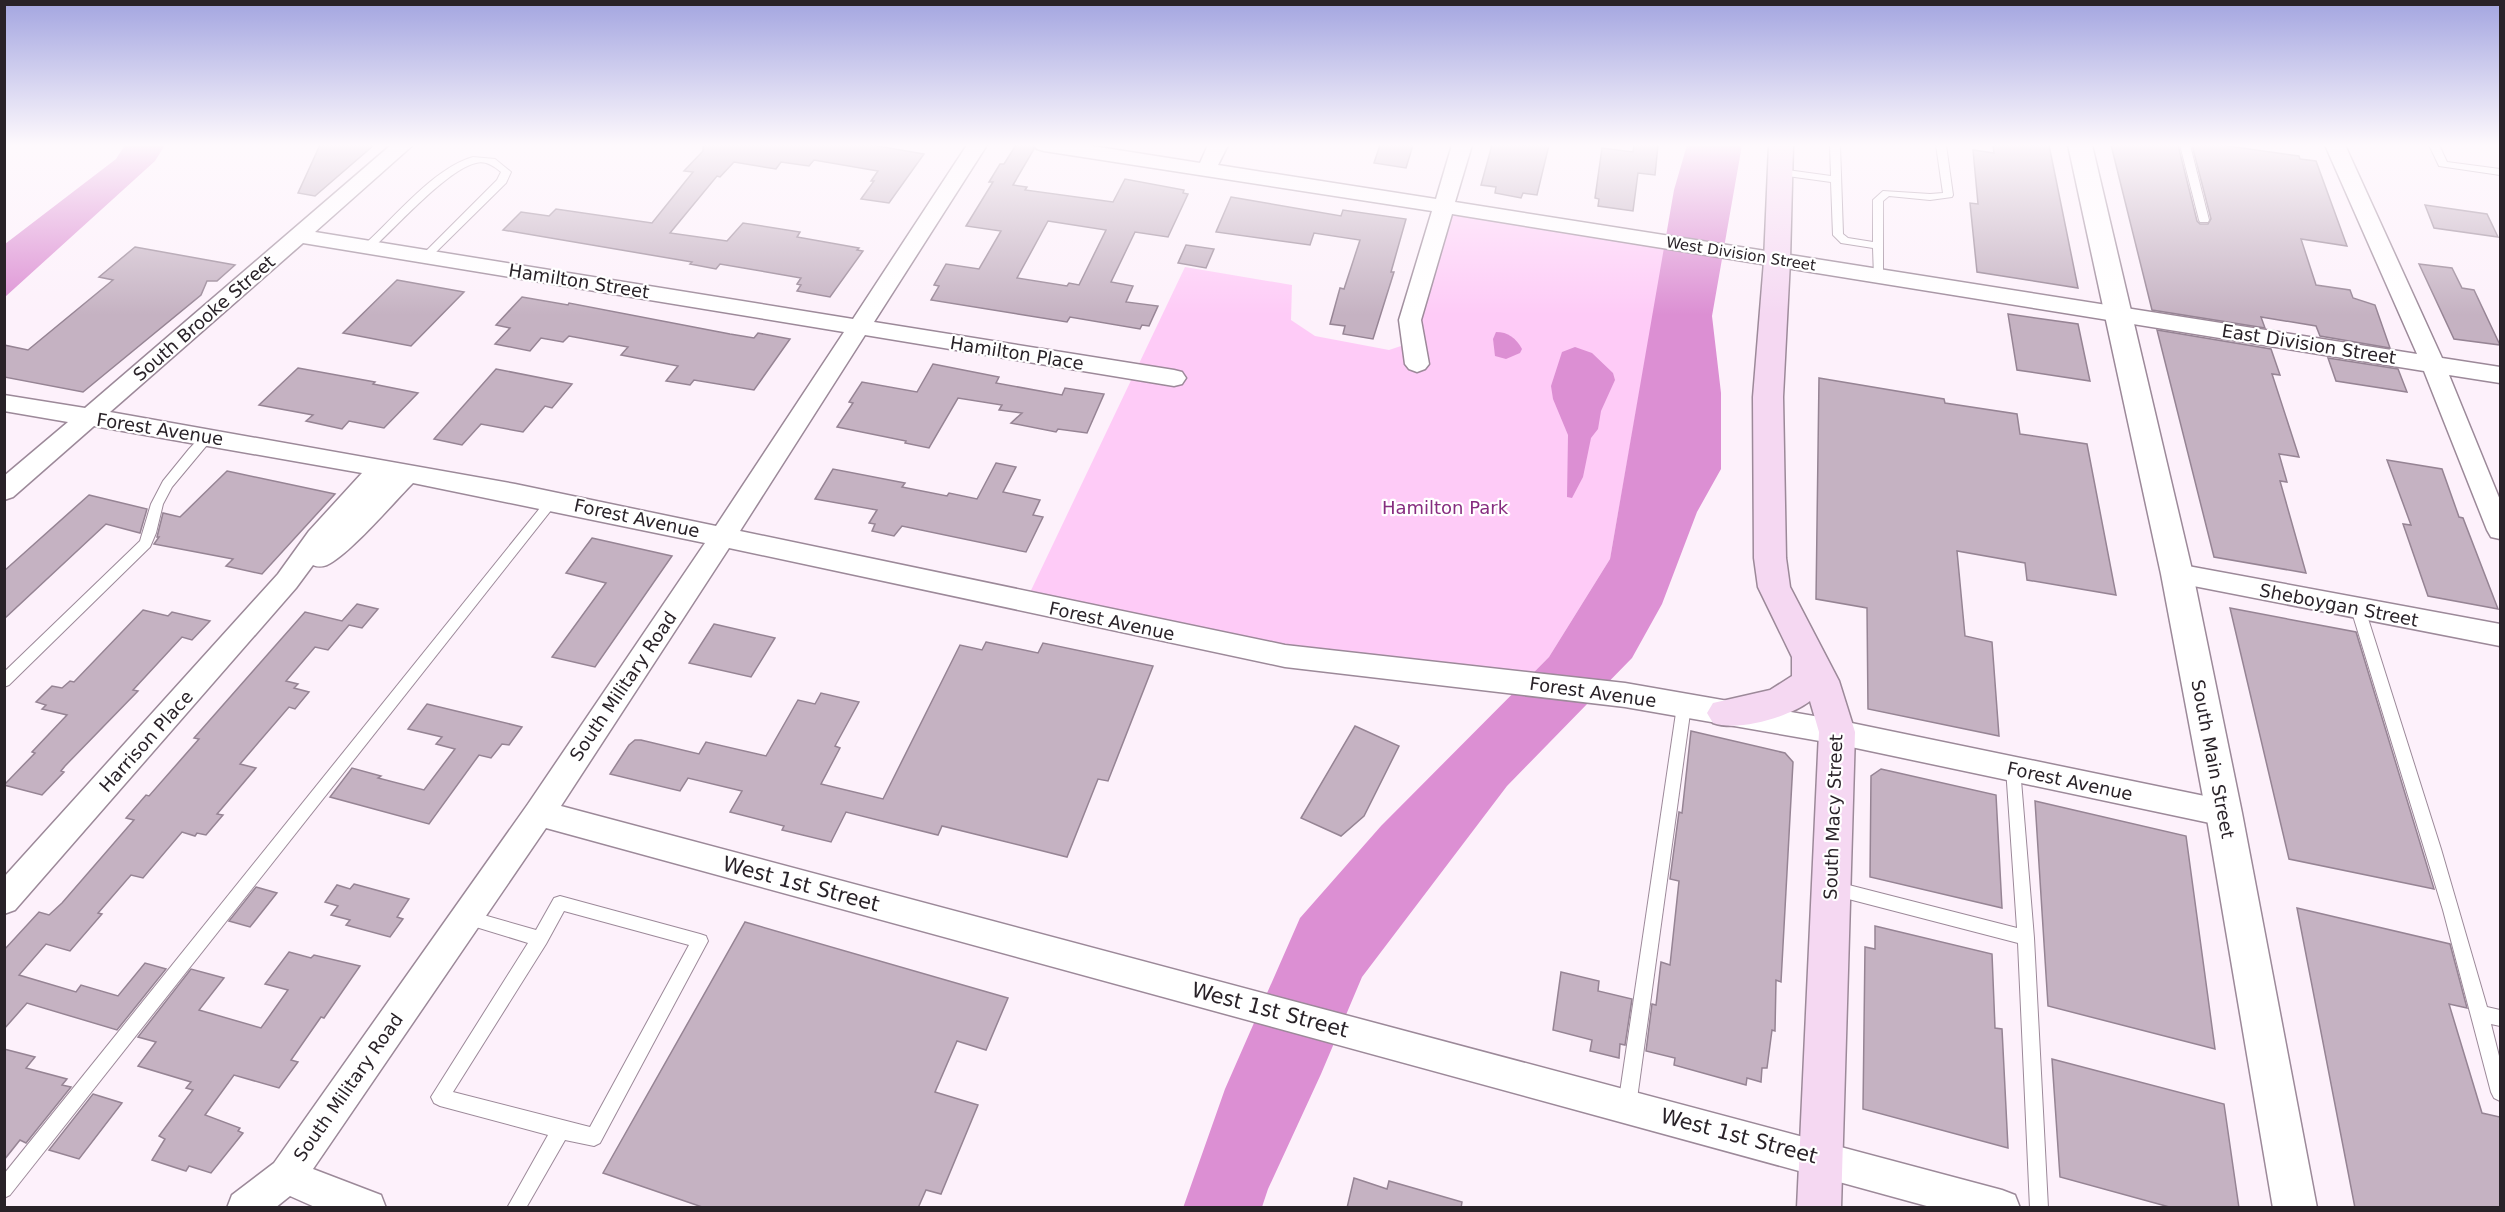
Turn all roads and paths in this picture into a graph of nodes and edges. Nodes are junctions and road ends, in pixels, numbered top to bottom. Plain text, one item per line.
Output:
1 (338, 202) edge
2 (418, 202) edge
3 (481, 202) edge
4 (941, 202) edge
5 (1422, 202) edge
6 (1446, 202) edge
7 (1779, 202) edge
8 (1837, 202) edge
9 (1878, 202) edge
10 (2093, 202) edge
11 (2199, 202) edge
12 (2360, 202) edge
13 (1445, 205) junction
14 (2204, 220) dead end
15 (298, 236) junction
16 (369, 246) junction
17 (1878, 246) junction
18 (426, 256) junction
19 (1777, 261) junction
20 (1879, 277) junction
21 (2118, 314) junction
22 (860, 328) junction
23 (1417, 364) dead end
24 (2433, 364) junction
25 (2500, 375) edge
26 (1173, 378) dead end
27 (4, 403) edge
28 (89, 418) junction
29 (208, 436) junction
30 (380, 469) junction
31 (407, 474) junction
32 (4, 491) edge
33 (552, 501) junction
34 (2500, 530) edge
35 (723, 536) junction
36 (2177, 574) junction
37 (287, 581) junction
38 (2358, 609) junction
39 (2500, 635) edge
40 (1809, 656) junction
41 (4, 681) edge
42 (1684, 706) junction
43 (1725, 713) junction
44 (1837, 732) junction
45 (2013, 768) junction
46 (539, 813) junction
47 (2224, 813) junction
48 (1831, 887) junction
49 (4, 900) edge
50 (466, 917) junction
51 (2026, 938) junction
52 (540, 939) junction
53 (2482, 1014) junction
54 (2500, 1018) edge
55 (2500, 1092) edge
56 (1627, 1106) junction
57 (561, 1130) junction
58 (1821, 1158) junction
59 (287, 1176) junction
60 (4, 1189) edge
61 (245, 1208) edge
62 (368, 1208) edge
63 (516, 1208) edge
64 (1819, 1208) edge
65 (2002, 1208) edge
66 (2039, 1208) edge
67 (2295, 1208) edge

1 - 15 street, South Brooke Street
2 - 16 lane
3 - 18 lane
4 - 22 street, South Military Road
5 - 13 street, West Division Street
6 - 13 street
7 - 19 main road, South Macy Street
8 - 17 lane
9 - 17 lane
10 - 21 street, South Main Street
11 - 14 lane
12 - 24 street
13 - 19 street, West Division Street
13 - 23 street
15 - 16 street, Hamilton Street
15 - 28 street, South Brooke Street
16 - 18 street, Hamilton Street
17 - 20 lane
18 - 22 street, Hamilton Street
19 - 20 street, West Division Street
19 - 40 main road, South Macy Street
20 - 21 street, West Division Street
21 - 24 street, East Division Street
21 - 36 street, South Main Street
22 - 26 street, Hamilton Place
22 - 35 street, South Military Road
24 - 25 street, East Division Street
24 - 34 street
27 - 28 street, Forest Avenue
28 - 29 street, Forest Avenue
28 - 32 street, South Brooke Street
29 - 30 street, Forest Avenue
29 - 41 lane
30 - 31 street, Forest Avenue
30 - 37 street, Harrison Place
31 - 33 street, Forest Avenue
31 - 37 street, Harrison Place
33 - 35 street, Forest Avenue
33 - 60 lane
35 - 42 street, Forest Avenue
35 - 46 street, South Military Road
36 - 38 street, Sheboygan Street
36 - 47 street, South Main Street
37 - 49 street, Harrison Place
38 - 39 street, Sheboygan Street
38 - 53 lane
40 - 43 main road
40 - 44 main road, South Macy Street
42 - 43 street, Forest Avenue
42 - 56 lane
43 - 44 street, Forest Avenue
44 - 45 street, Forest Avenue
44 - 48 main road, South Macy Street
45 - 47 street, Forest Avenue
45 - 51 lane
46 - 50 street, South Military Road
46 - 56 street, West 1st Street
47 - 67 street, South Main Street
48 - 51 lane
48 - 58 main road, South Macy Street
50 - 52 lane
50 - 59 street, South Military Road
51 - 66 lane
52 - 57 lane
52 - 57 lane
53 - 54 lane
53 - 55 lane
56 - 58 street, West 1st Street
57 - 63 lane
58 - 64 main road, South Macy Street
58 - 65 street, West 1st Street
59 - 61 street, South Military Road
59 - 62 street

